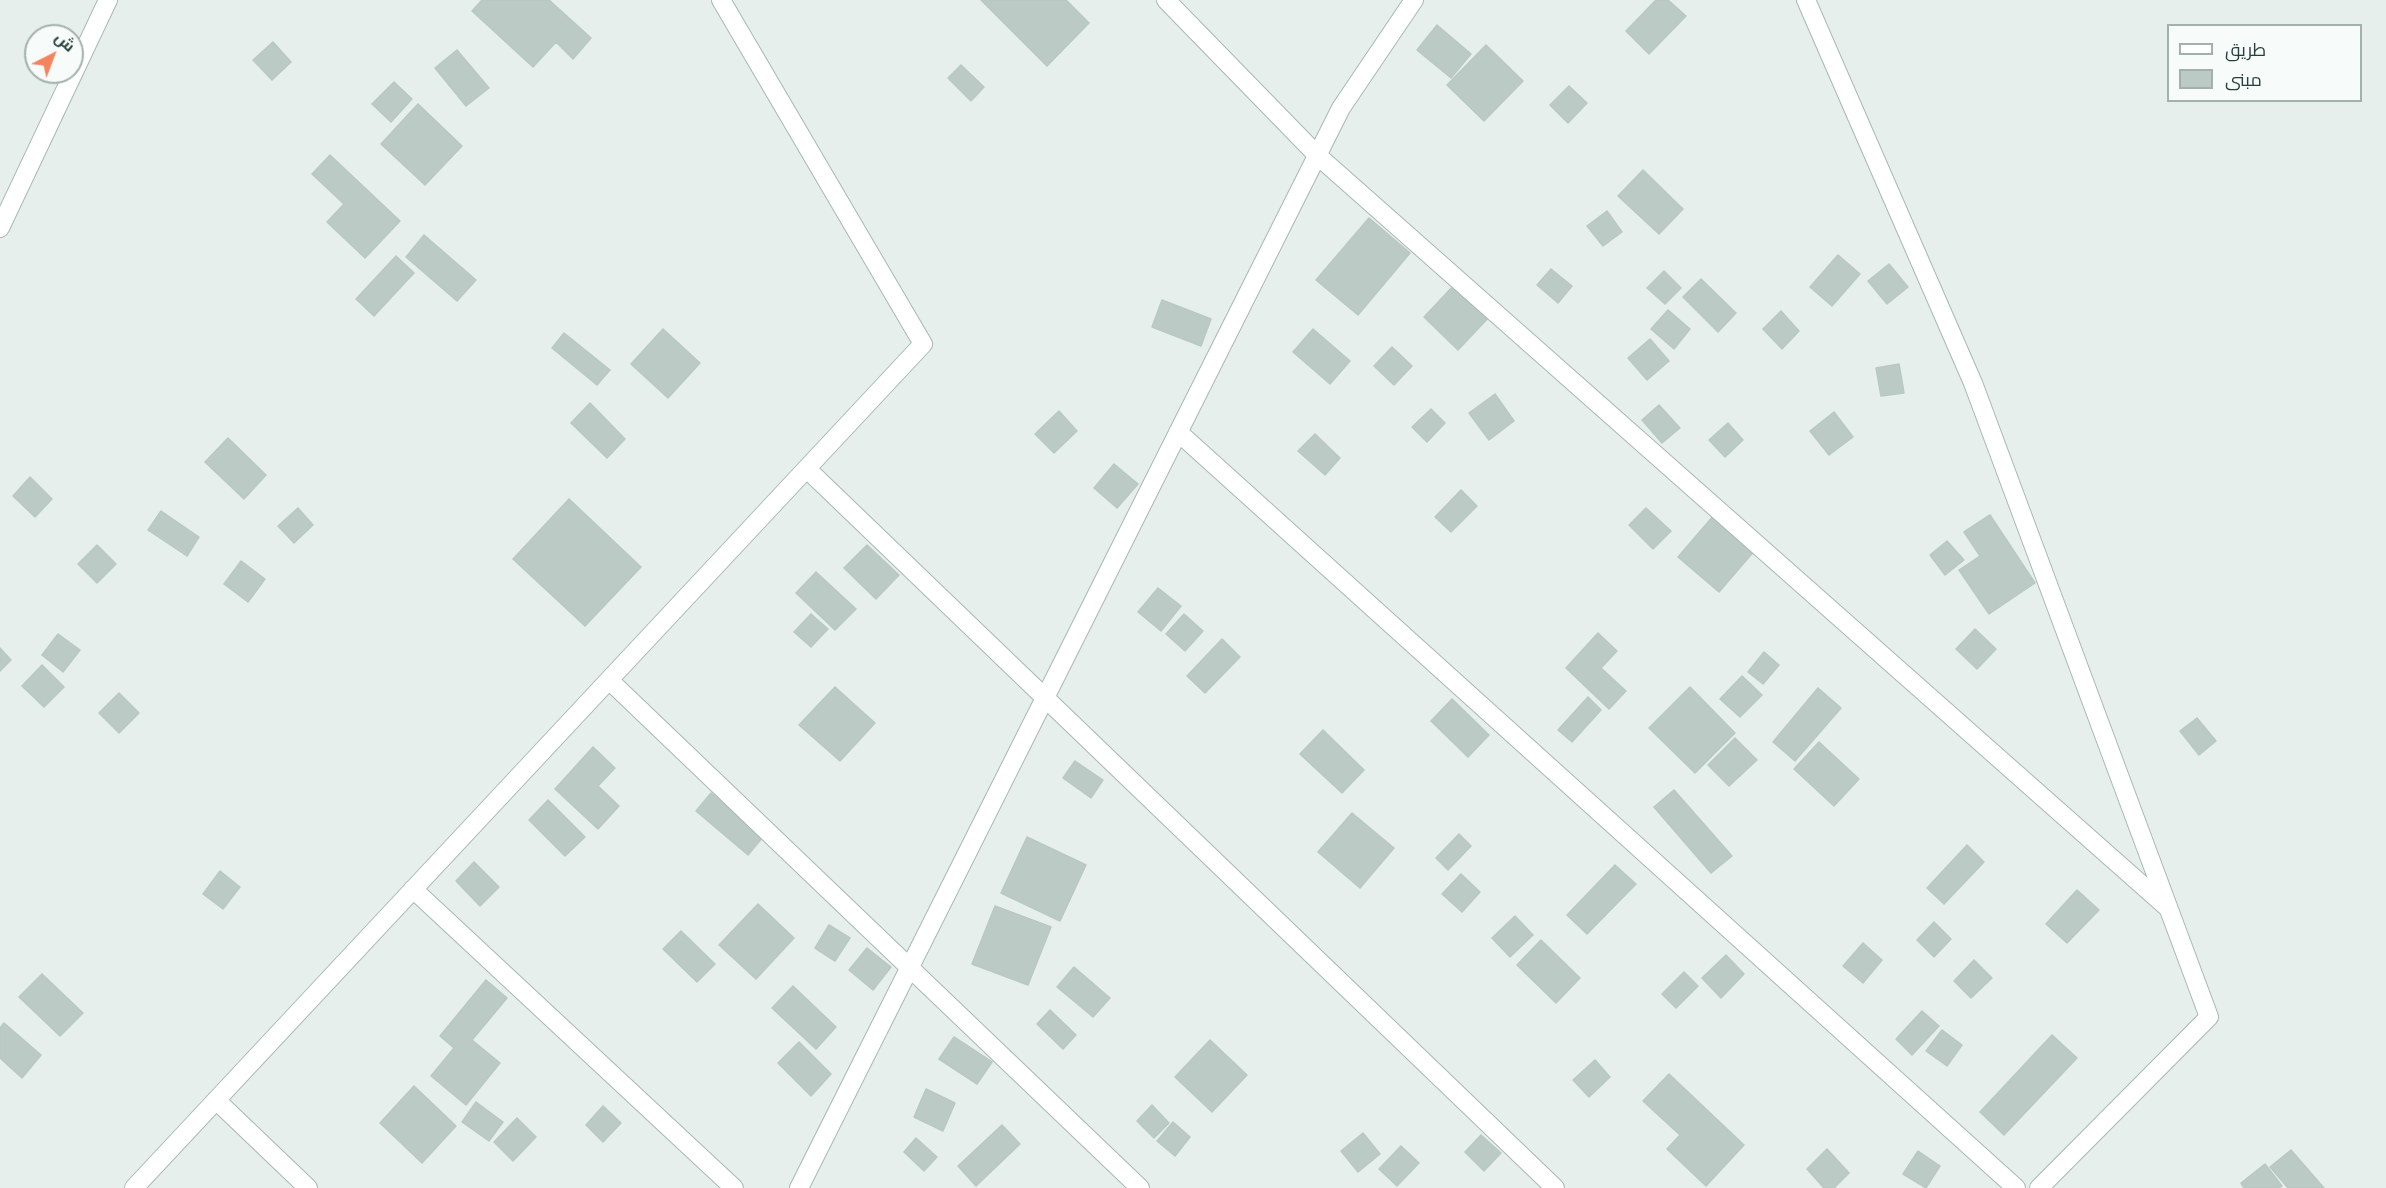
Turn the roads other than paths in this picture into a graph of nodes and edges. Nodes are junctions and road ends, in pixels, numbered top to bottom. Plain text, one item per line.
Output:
1 (108, 0) edge
2 (721, 0) edge
3 (1166, 0) edge
4 (1414, 0) edge
5 (1806, 0) edge
6 (1318, 156) junction
7 (0, 228) edge
8 (1178, 432) junction
9 (807, 469) junction
10 (609, 680) junction
11 (1045, 698) junction
12 (413, 889) junction
13 (2169, 908) junction
14 (910, 967) junction
15 (216, 1100) junction
16 (134, 1188) edge
17 (308, 1188) edge
18 (734, 1188) edge
19 (799, 1188) edge
20 (1140, 1188) edge
21 (1555, 1188) edge
22 (2016, 1188) edge
23 (2039, 1188) edge

1 - 7 street
2 - 9 street
3 - 6 street
4 - 6 street
5 - 13 street
6 - 8 street
6 - 13 street
8 - 11 street
8 - 22 street
9 - 10 street
9 - 11 street
10 - 12 street
10 - 14 street
11 - 14 street
11 - 21 street
12 - 15 street
12 - 18 street
13 - 23 street
14 - 19 street
14 - 20 street
15 - 16 street
15 - 17 street

